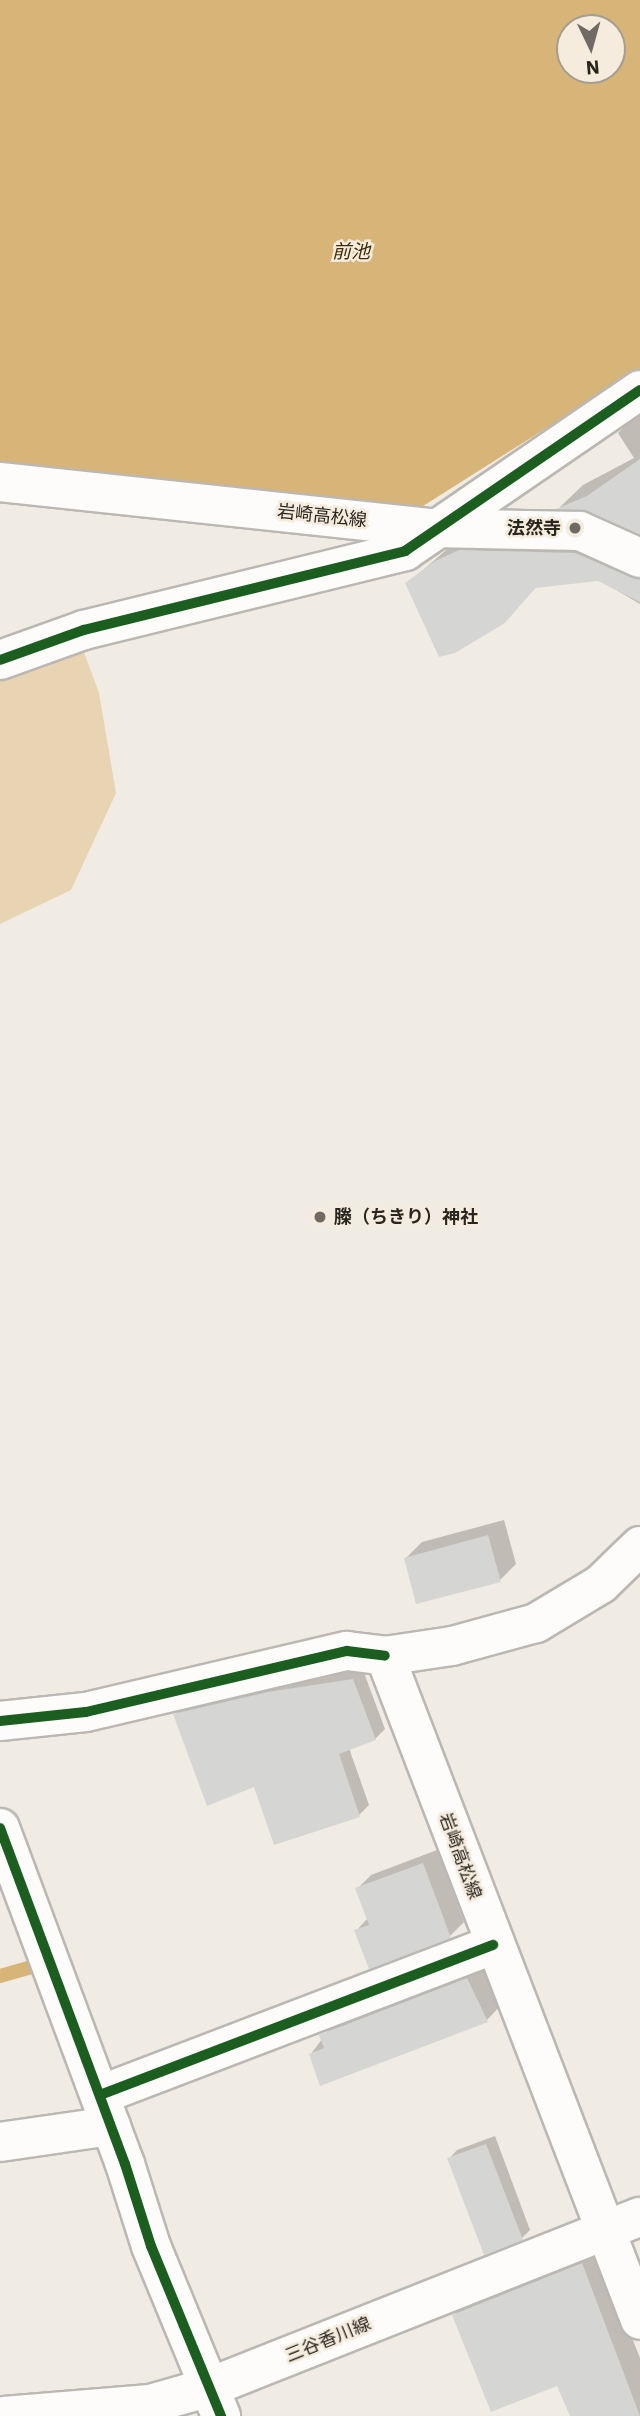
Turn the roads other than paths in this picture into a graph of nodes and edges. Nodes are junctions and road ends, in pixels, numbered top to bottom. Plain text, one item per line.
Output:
1 (640, 390) edge
2 (0, 482) edge
3 (434, 528) junction
4 (640, 558) edge
5 (0, 660) edge
6 (640, 1546) edge
7 (386, 1656) junction
8 (0, 1721) edge
9 (0, 1828) edge
10 (12, 1891) edge
11 (493, 1945) junction
12 (105, 2111) junction
13 (0, 2142) edge
14 (623, 2223) edge
15 (640, 2320) edge
16 (216, 2401) edge
17 (4, 2416) edge

1 - 3 main road
2 - 3 main road, 岩崎高松線
3 - 4 main road, 岩崎高松線
3 - 5 main road
6 - 7 main road
7 - 8 main road
7 - 11 main road, 岩崎高松線
9 - 10 main road
10 - 12 main road
11 - 12 main road
11 - 14 main road, 岩崎高松線
12 - 13 main road
12 - 16 main road
14 - 15 main road, 岩崎高松線
14 - 16 main road, 三谷香川線
16 - 17 main road, 三谷香川線

